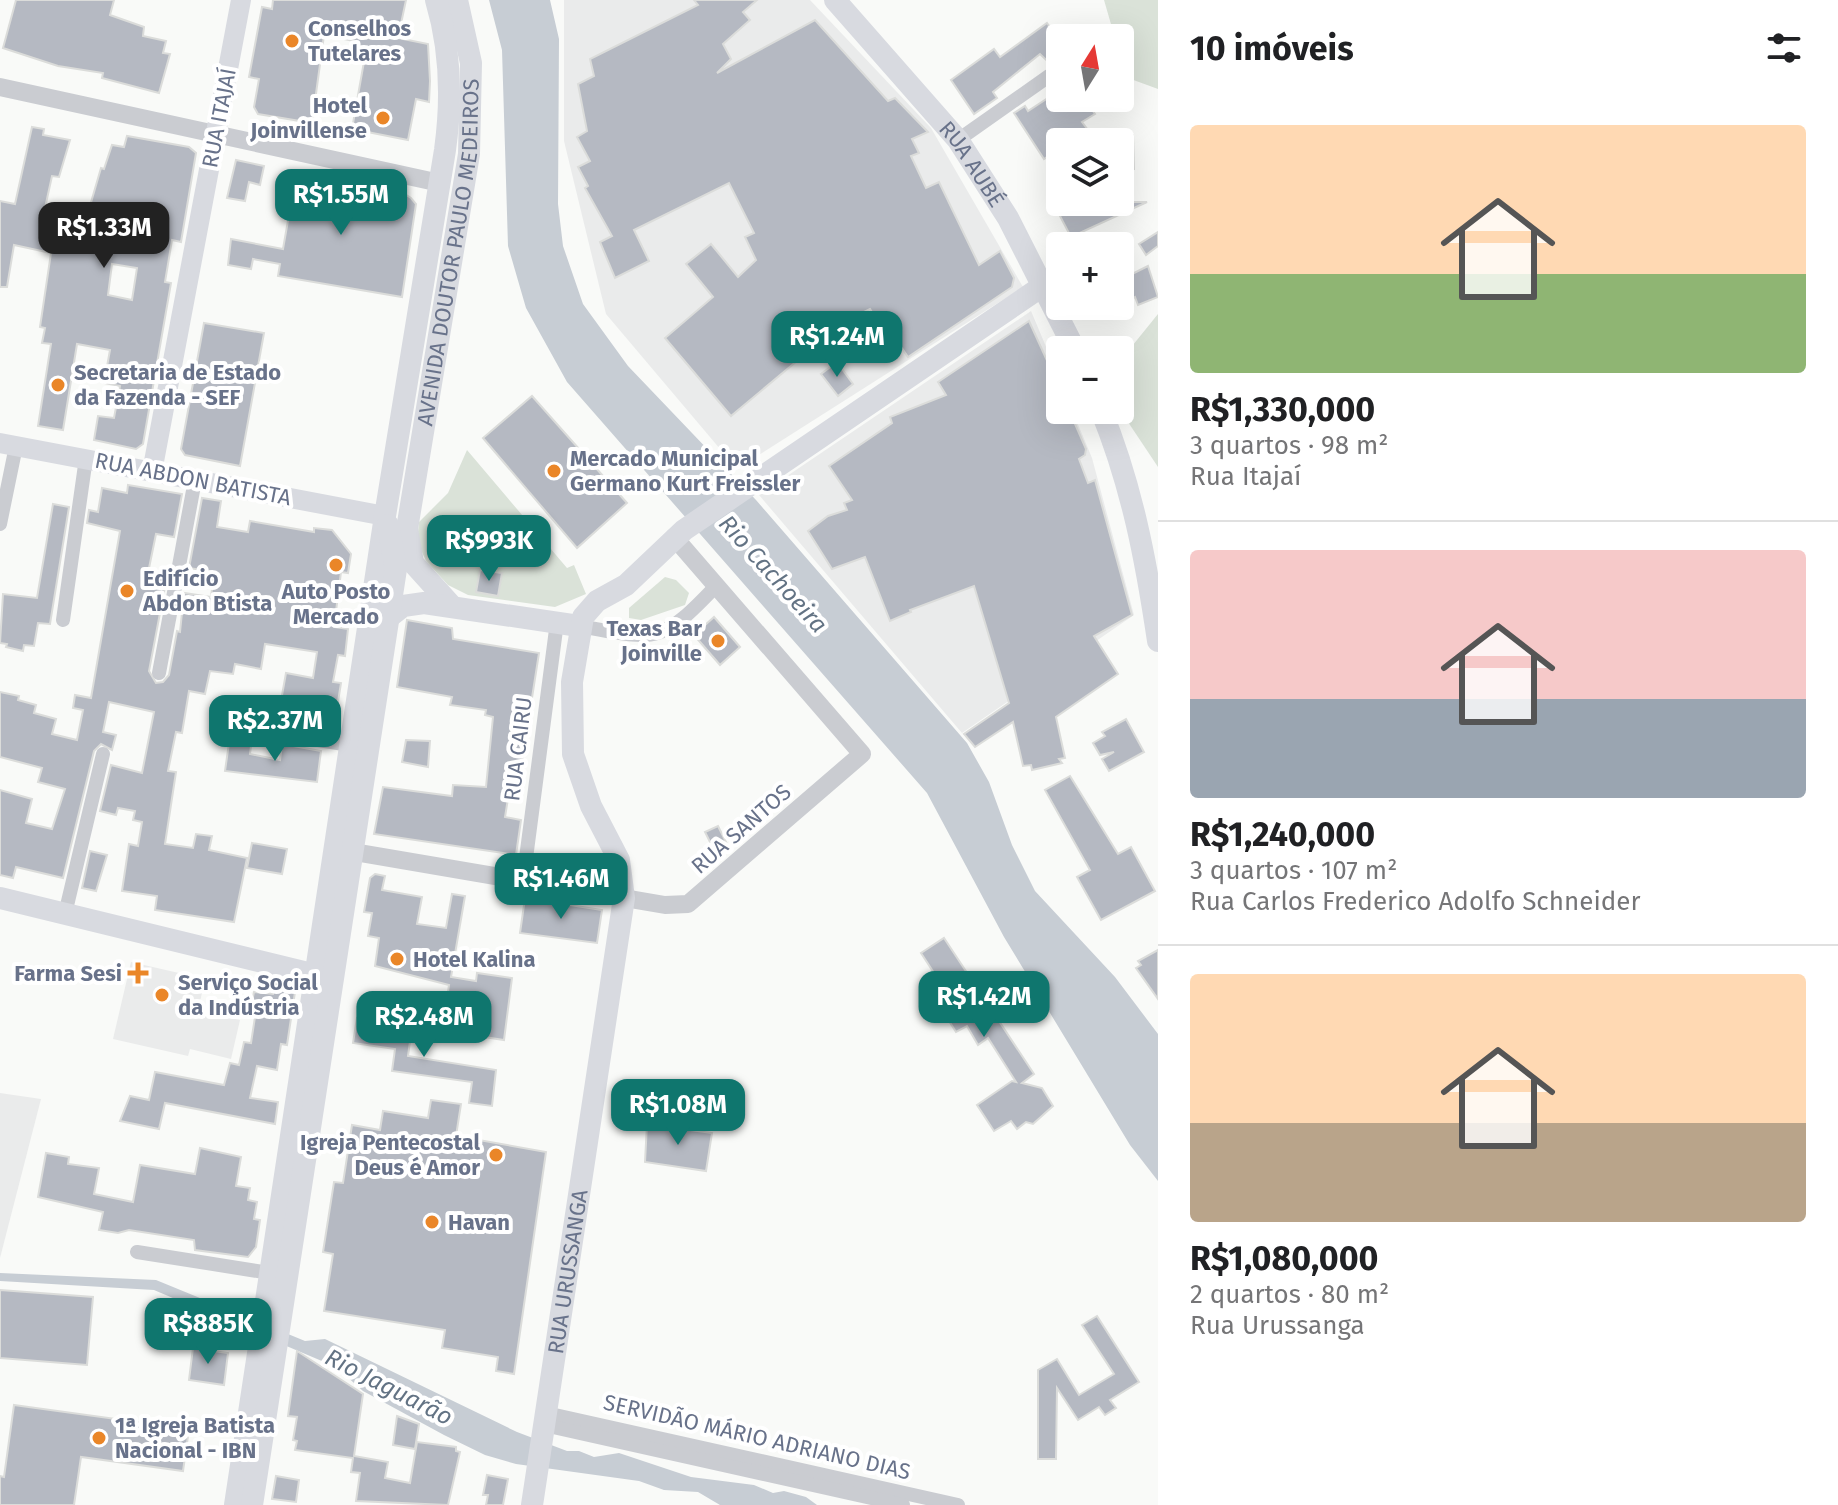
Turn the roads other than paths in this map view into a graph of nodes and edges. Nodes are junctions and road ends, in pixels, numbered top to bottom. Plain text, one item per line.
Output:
1 (241, 0) edge
2 (436, 0) edge
3 (457, 0) edge
4 (835, 0) edge
5 (1046, 78) edge
6 (0, 87) edge
7 (216, 134) junction
8 (958, 140) junction
9 (440, 183) junction
10 (462, 192) junction
11 (1044, 285) junction
12 (1068, 336) edge
13 (1106, 424) edge
14 (8, 445) edge
15 (86, 458) junction
16 (152, 472) junction
17 (195, 480) junction
18 (409, 506) junction
19 (385, 516) junction
20 (0, 524) edge
21 (679, 534) junction
22 (716, 586) junction
23 (450, 604) junction
24 (389, 617) junction
25 (63, 620) dead end
26 (557, 622) junction
27 (579, 626) junction
28 (1158, 641) edge
29 (159, 673) dead end
30 (248, 729) dead end
31 (350, 745) junction
32 (103, 754) dead end
33 (354, 852) junction
34 (523, 881) junction
35 (0, 898) edge
36 (624, 898) junction
37 (65, 914) junction
38 (316, 975) junction
39 (137, 1252) dead end
40 (270, 1273) junction
41 (272, 1315) junction
42 (266, 1353) junction
43 (545, 1423) junction
44 (235, 1505) edge
45 (252, 1505) edge
46 (532, 1505) edge
47 (903, 1505) edge
48 (958, 1505) edge

1 - 7 main road, RUA ITAJAÍ
2 - 9 main road, AVENIDA DOUTOR PAULO MEDEIROS
3 - 10 main road, AVENIDA DOUTOR PAULO MEDEIROS
4 - 8 main road, RUA AUBÉ
5 - 8 street
6 - 7 street
7 - 9 street
7 - 16 main road, RUA ITAJAÍ
8 - 11 main road, RUA AUBÉ
9 - 10 main road
9 - 19 main road, AVENIDA DOUTOR PAULO MEDEIROS
10 - 18 main road, AVENIDA DOUTOR PAULO MEDEIROS
11 - 12 main road, RUA AUBÉ
11 - 21 main road
13 - 28 main road
14 - 15 main road, RUA ABDON BATISTA
14 - 20 street
15 - 16 main road, RUA ABDON BATISTA
15 - 25 street
16 - 17 main road, RUA ABDON BATISTA
17 - 19 main road, RUA ABDON BATISTA
17 - 29 street
18 - 19 main road
18 - 23 main road, AVENIDA DOUTOR PAULO MEDEIROS
19 - 24 main road
19 - 31 main road, AVENIDA DOUTOR PAULO MEDEIROS
21 - 22 street
21 - 27 main road
22 - 27 street
22 - 36 street, RUA SANTOS
23 - 24 main road
23 - 26 main road
24 - 33 main road
26 - 27 main road
26 - 34 street, RUA CAIRU
27 - 36 main road, RUA URUSSANGA
30 - 31 street
31 - 38 main road, AVENIDA DOUTOR PAULO MEDEIROS
32 - 37 street
33 - 34 street, RUA SANTOS
33 - 41 main road
34 - 36 street, RUA SANTOS
35 - 37 main road
36 - 43 main road, RUA URUSSANGA
37 - 38 main road
38 - 40 main road, AVENIDA DOUTOR PAULO MEDEIROS
39 - 40 street
40 - 41 main road, AVENIDA DOUTOR PAULO MEDEIROS
41 - 42 main road
42 - 44 main road
42 - 45 main road
43 - 46 main road, RUA URUSSANGA
43 - 47 street, SERVIDÃO MÁRIO ADRIANO DIAS
43 - 48 street, SERVIDÃO MÁRIO ADRIANO DIAS

